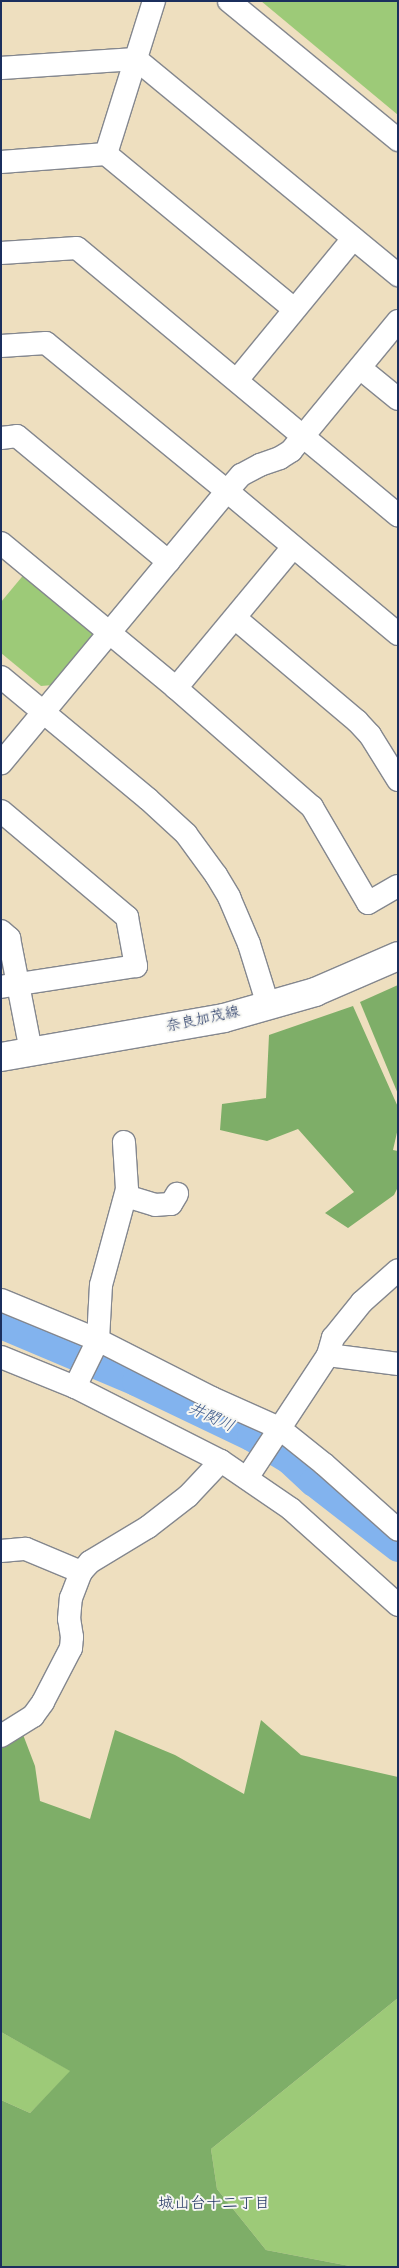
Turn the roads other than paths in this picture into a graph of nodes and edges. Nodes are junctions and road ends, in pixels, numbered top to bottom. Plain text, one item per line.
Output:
1 (154, 1) edge
2 (229, 1) edge
3 (136, 59) junction
4 (1, 68) edge
5 (398, 140) edge
6 (106, 154) junction
7 (1, 162) edge
8 (353, 239) junction
9 (1, 253) edge
10 (398, 275) edge
11 (294, 309) junction
12 (398, 321) edge
13 (1, 346) edge
14 (360, 368) junction
15 (237, 380) junction
16 (398, 398) edge
17 (302, 436) junction
18 (1, 438) edge
19 (227, 491) junction
20 (398, 516) edge
21 (1, 543) edge
22 (293, 547) junction
23 (169, 562) junction
24 (235, 618) junction
25 (109, 633) junction
26 (398, 634) edge
27 (1, 677) edge
28 (176, 688) junction
29 (44, 712) junction
30 (1, 763) edge
31 (398, 780) edge
32 (1, 811) edge
33 (398, 886) edge
34 (1, 931) edge
35 (398, 956) edge
36 (9, 985) edge
37 (268, 1005) junction
38 (30, 1051) junction
39 (1, 1057) edge
40 (124, 1142) dead end
41 (177, 1194) dead end
42 (126, 1196) junction
43 (398, 1270) edge
44 (1, 1300) edge
45 (98, 1340) junction
46 (328, 1355) junction
47 (1, 1357) edge
48 (398, 1364) edge
49 (80, 1379) junction
50 (279, 1428) junction
51 (221, 1460) junction
52 (251, 1471) junction
53 (398, 1530) edge
54 (1, 1551) edge
55 (81, 1572) junction
56 (398, 1605) edge
57 (1, 1736) edge

1 - 3 street
2 - 5 street
3 - 4 street
3 - 6 street
3 - 8 street
6 - 7 street
6 - 11 street
8 - 10 street
8 - 11 street
9 - 15 street
11 - 15 street
12 - 14 street
13 - 19 street
14 - 16 street
14 - 17 street
15 - 17 street
17 - 19 street
17 - 20 street
18 - 23 street
19 - 22 street
19 - 23 street
21 - 25 street
22 - 24 street
22 - 26 street
23 - 25 street
24 - 28 street
24 - 31 street
25 - 28 street
25 - 29 street
27 - 29 street
28 - 33 street
29 - 30 street
29 - 37 street
32 - 36 street
34 - 36 street
35 - 37 main road, 奈良加茂線
36 - 38 street
37 - 38 main road, 奈良加茂線
38 - 39 main road, 奈良加茂線
40 - 42 street
41 - 42 street
42 - 45 street
43 - 46 street
44 - 45 street
45 - 49 street
45 - 50 street
46 - 48 street
46 - 50 street
47 - 49 street
49 - 51 street
50 - 52 street
50 - 53 street
51 - 52 street
51 - 55 street
52 - 56 street
54 - 55 street
55 - 57 street

